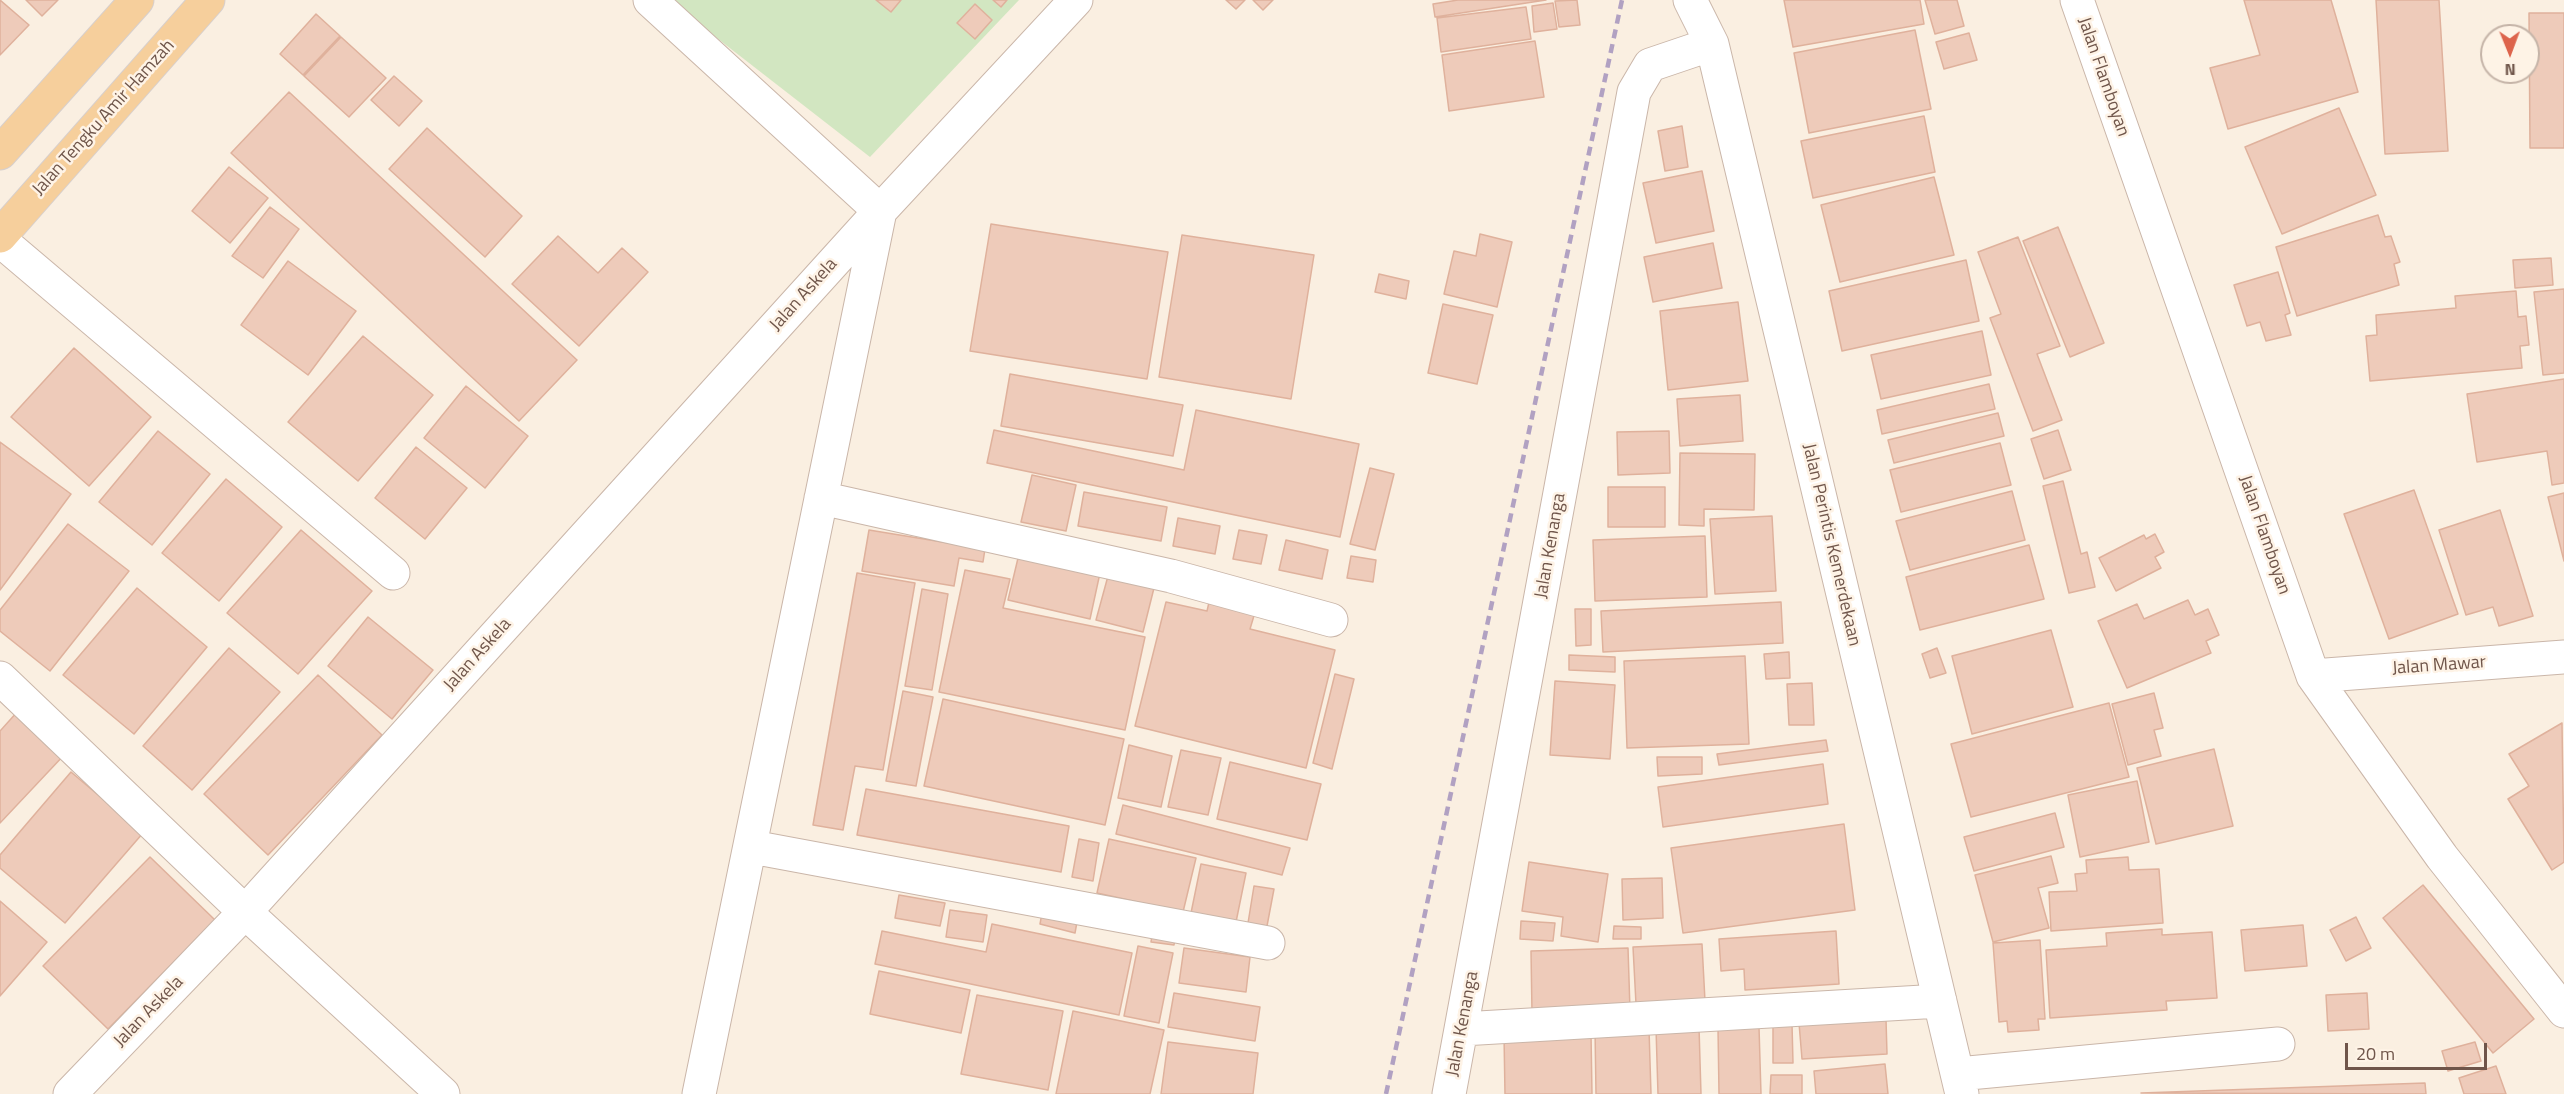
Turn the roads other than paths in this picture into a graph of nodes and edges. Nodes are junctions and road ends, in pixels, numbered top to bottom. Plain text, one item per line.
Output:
1 (137, 0) edge
2 (208, 0) edge
3 (650, 0) edge
4 (1076, 0) edge
5 (1690, 0) edge
6 (2077, 0) edge
7 (1712, 44) junction
8 (0, 153) edge
9 (880, 211) junction
10 (0, 238) edge
11 (821, 498) junction
12 (393, 573) dead end
13 (1331, 620) dead end
14 (2564, 657) edge
15 (2313, 676) junction
16 (0, 678) edge
17 (752, 847) junction
18 (245, 912) junction
19 (1268, 943) dead end
20 (1940, 1001) junction
21 (2564, 1011) edge
22 (1462, 1029) junction
23 (2278, 1044) dead end
24 (1960, 1084) edge
25 (70, 1094) edge
26 (443, 1094) edge
27 (699, 1094) edge
28 (1449, 1094) edge

1 - 8 main road
2 - 10 main road, Jalan Tengku Amir Hamzah
3 - 9 street
4 - 9 street, Jalan Askela
5 - 7 street, Jalan Perintis Kemerdekaan
6 - 15 street, Jalan Flamboyan
7 - 20 street, Jalan Perintis Kemerdekaan
7 - 22 street, Jalan Kenanga
9 - 11 street, Jalan Askela
9 - 18 street, Jalan Askela
10 - 12 street
11 - 13 street
11 - 17 street, Jalan Askela
14 - 15 street, Jalan Mawar
15 - 21 street, Jalan Flamboyan
16 - 18 street
17 - 19 street
17 - 27 street, Jalan Askela
18 - 25 street, Jalan Askela
18 - 26 street
20 - 22 street
20 - 24 street, Jalan Perintis Kemerdekaan
22 - 28 street, Jalan Kenanga
23 - 24 street

